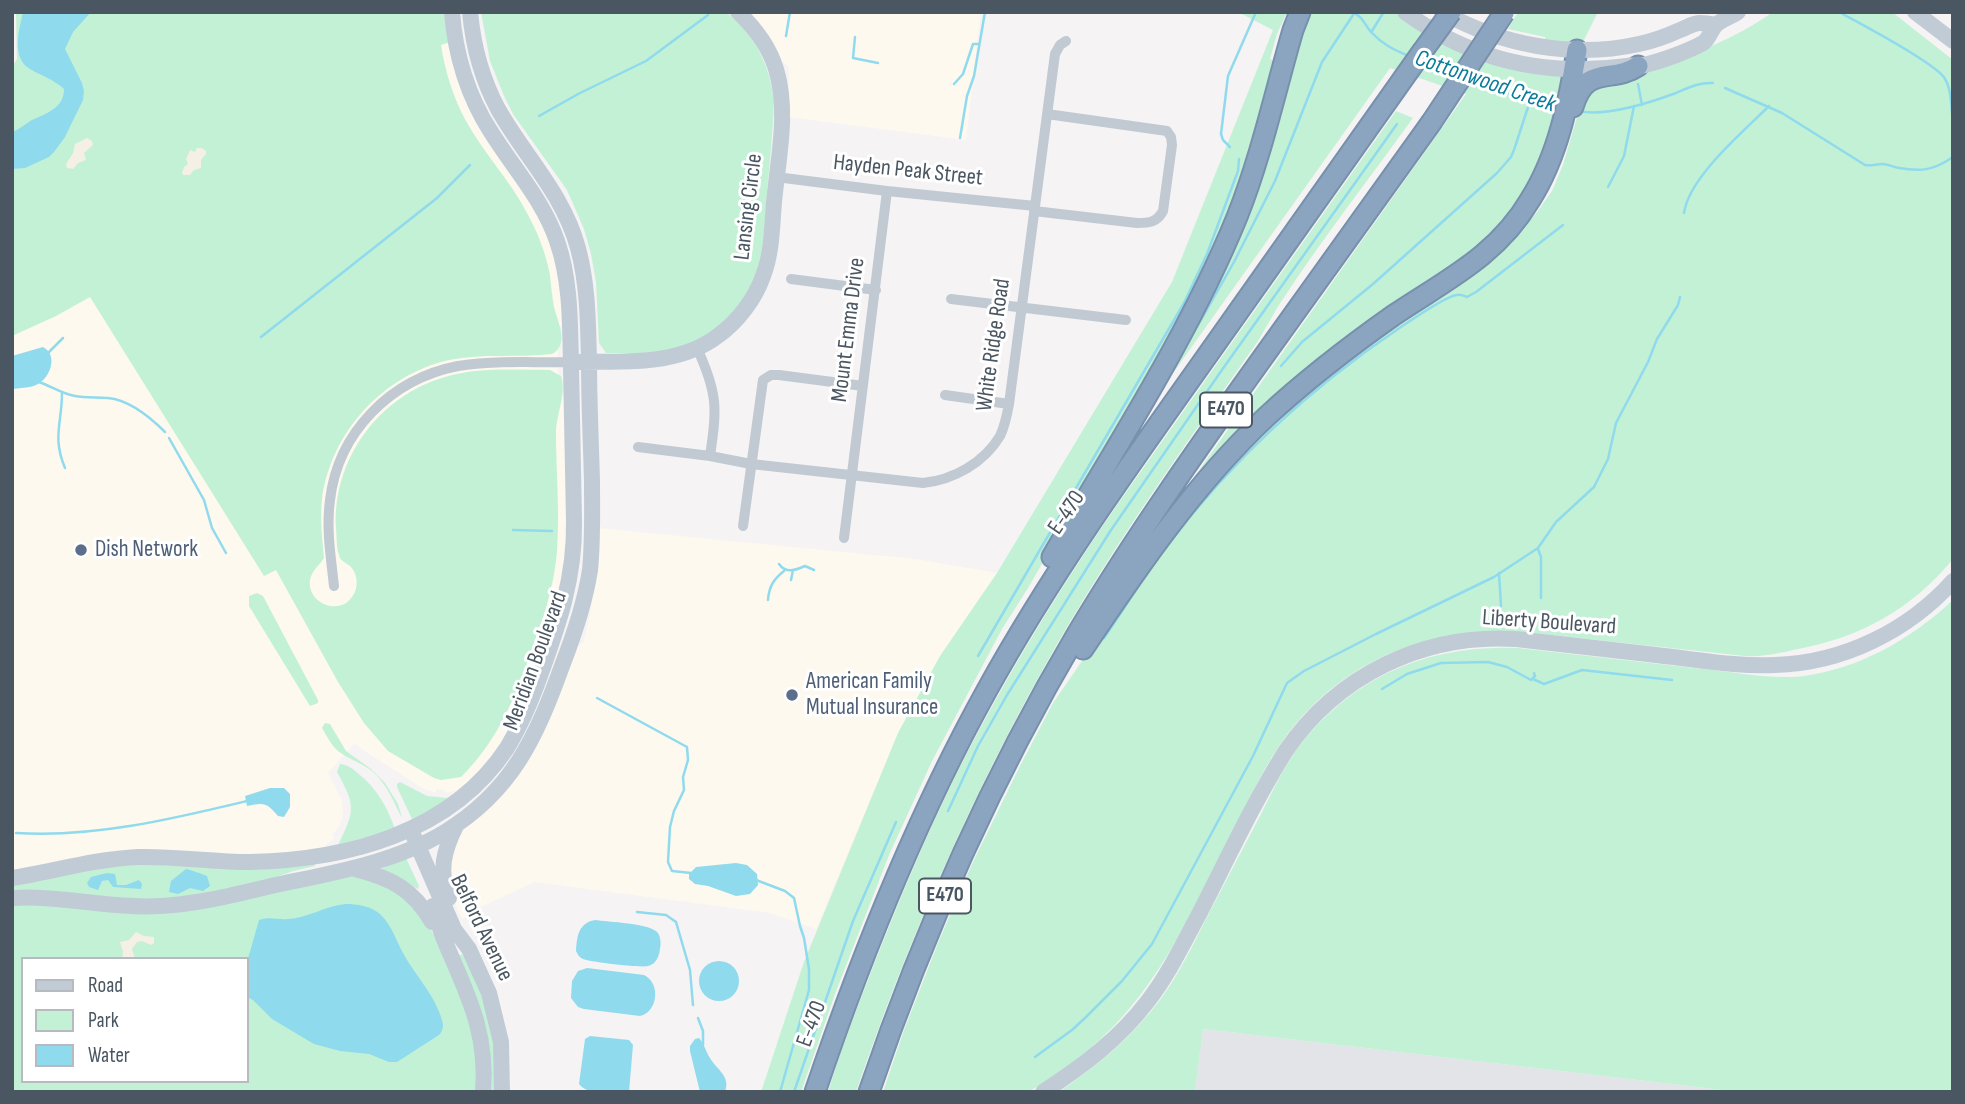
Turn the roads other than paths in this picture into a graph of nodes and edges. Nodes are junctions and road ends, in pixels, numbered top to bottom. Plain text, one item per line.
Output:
1 (452, 12) edge
2 (470, 12) edge
3 (738, 12) edge
4 (1405, 12) edge
5 (1440, 12) edge
6 (1451, 12) edge
7 (1504, 12) edge
8 (1738, 12) edge
9 (1915, 12) edge
10 (1299, 16) edge
11 (1716, 25) junction
12 (1066, 41) dead end
13 (1953, 41) edge
14 (1577, 50) junction
15 (1422, 52) junction
16 (1638, 66) junction
17 (1574, 70) junction
18 (1574, 91) junction
19 (1047, 114) junction
20 (776, 177) junction
21 (887, 191) junction
22 (1034, 209) junction
23 (791, 279) dead end
24 (876, 290) junction
25 (951, 299) dead end
26 (1022, 307) junction
27 (1126, 320) dead end
28 (697, 348) junction
29 (571, 362) junction
30 (589, 362) junction
31 (863, 386) junction
32 (945, 395) dead end
33 (1009, 404) junction
34 (638, 447) dead end
35 (710, 456) junction
36 (751, 464) junction
37 (852, 475) junction
38 (743, 526) dead end
39 (844, 538) dead end
40 (1953, 581) edge
41 (334, 586) dead end
42 (1037, 707) junction
43 (973, 716) junction
44 (457, 824) junction
45 (407, 831) junction
46 (413, 848) junction
47 (350, 867) junction
48 (12, 878) edge
49 (12, 898) edge
50 (442, 934) junction
51 (469, 949) junction
52 (484, 1092) edge
53 (502, 1092) edge
54 (815, 1092) edge
55 (869, 1092) edge
56 (1043, 1092) edge

1 - 29 main road, Meridian Boulevard
2 - 30 main road, Meridian Boulevard
3 - 20 main road, Lansing Circle
4 - 17 main road
5 - 14 main road
5 - 15 highway
6 - 15 highway, E-470 / E470, bridge
7 - 42 highway, E470, bridge
8 - 11 main road
9 - 13 main road
10 - 43 highway
11 - 14 main road
11 - 16 main road
12 - 19 street, White Ridge Road
14 - 17 highway
15 - 43 highway, E-470 / E470
16 - 17 main road
16 - 18 highway
17 - 18 highway
18 - 42 highway
19 - 22 street, White Ridge Road
19 - 22 street, Hayden Peak Street
20 - 21 street, Hayden Peak Street
20 - 28 main road, Lansing Circle
21 - 22 street, Hayden Peak Street
21 - 24 street, Mount Emma Drive
22 - 26 street, White Ridge Road
23 - 24 street
24 - 31 street, Mount Emma Drive
25 - 26 street
26 - 27 street
26 - 33 street, White Ridge Road
28 - 30 main road, Lansing Circle
28 - 35 street
29 - 30 main road, Lansing Circle
29 - 41 street
29 - 45 main road, Meridian Boulevard
30 - 44 main road, Meridian Boulevard
31 - 36 street
31 - 37 street, Mount Emma Drive
32 - 33 street
33 - 37 street, White Ridge Road
34 - 35 street, White Ridge Road
35 - 36 street, White Ridge Road
36 - 37 street, White Ridge Road
36 - 38 street
37 - 39 street, Mount Emma Drive
40 - 56 main road, Liberty Boulevard
42 - 55 highway, E470
43 - 54 highway, E-470 / E470
44 - 46 main road, Meridian Boulevard
44 - 51 main road
45 - 46 main road, Belford Avenue
45 - 48 main road, Meridian Boulevard
46 - 47 main road, Meridian Boulevard
46 - 50 main road, Belford Avenue
46 - 51 main road, Belford Avenue
47 - 49 main road, Meridian Boulevard
47 - 50 main road
50 - 52 main road, Belford Avenue
51 - 53 main road, Belford Avenue

